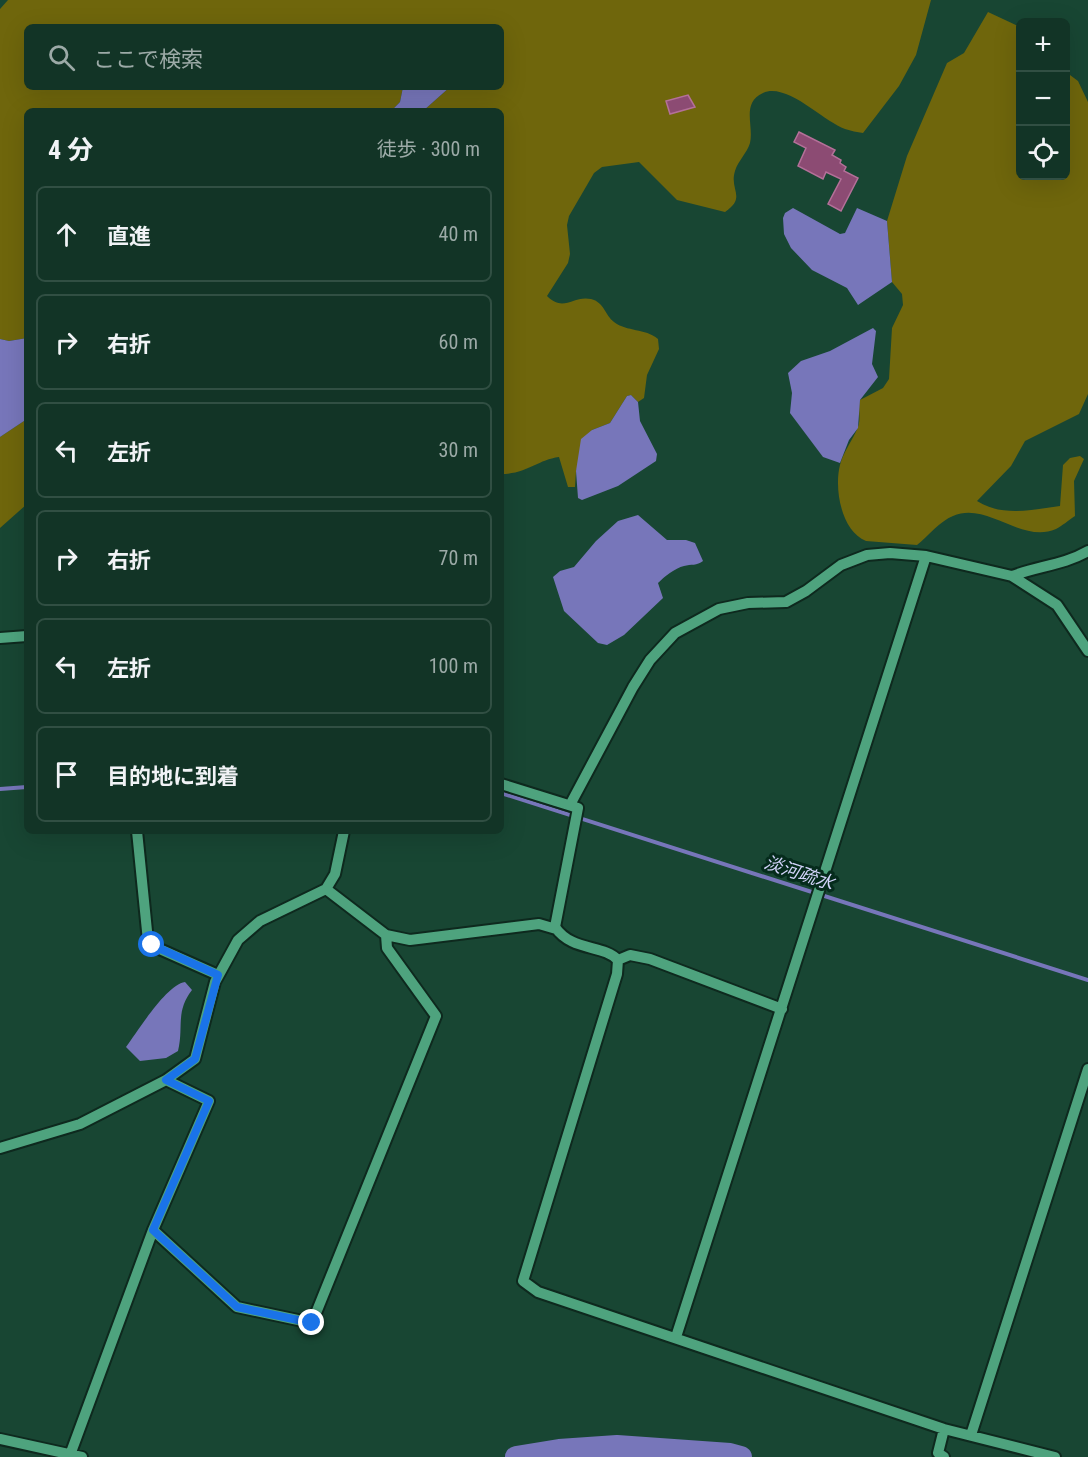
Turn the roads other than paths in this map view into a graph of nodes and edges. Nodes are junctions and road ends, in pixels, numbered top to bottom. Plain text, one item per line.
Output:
1 (1088, 551) edge
2 (926, 556) junction
3 (1012, 576) junction
4 (24, 636) edge
5 (0, 638) edge
6 (1088, 651) edge
7 (504, 785) edge
8 (570, 805) junction
9 (137, 834) edge
10 (343, 834) edge
11 (326, 889) junction
12 (556, 929) junction
13 (386, 935) junction
14 (618, 960) junction
15 (218, 975) junction
16 (782, 1009) junction
17 (1088, 1069) edge
18 (166, 1080) junction
19 (0, 1148) edge
20 (153, 1230) junction
21 (676, 1337) junction
22 (944, 1429) junction
23 (971, 1435) junction
24 (0, 1439) edge
25 (31, 1452) edge
26 (70, 1455) junction
27 (82, 1457) edge
28 (944, 1457) edge
29 (1055, 1457) edge

1 - 3 street
2 - 3 street
2 - 8 street
2 - 16 street
3 - 6 street
4 - 5 street
7 - 8 street
8 - 12 street
9 - 15 street
10 - 11 street
11 - 13 street
11 - 15 street
12 - 13 street
12 - 14 street
13 - 20 street
14 - 16 street
14 - 21 street
15 - 18 street
16 - 21 street
17 - 23 street
18 - 19 street
18 - 20 street
20 - 26 street
21 - 22 street
22 - 23 street
22 - 28 street
23 - 29 street
24 - 25 street
25 - 26 street
26 - 27 street

